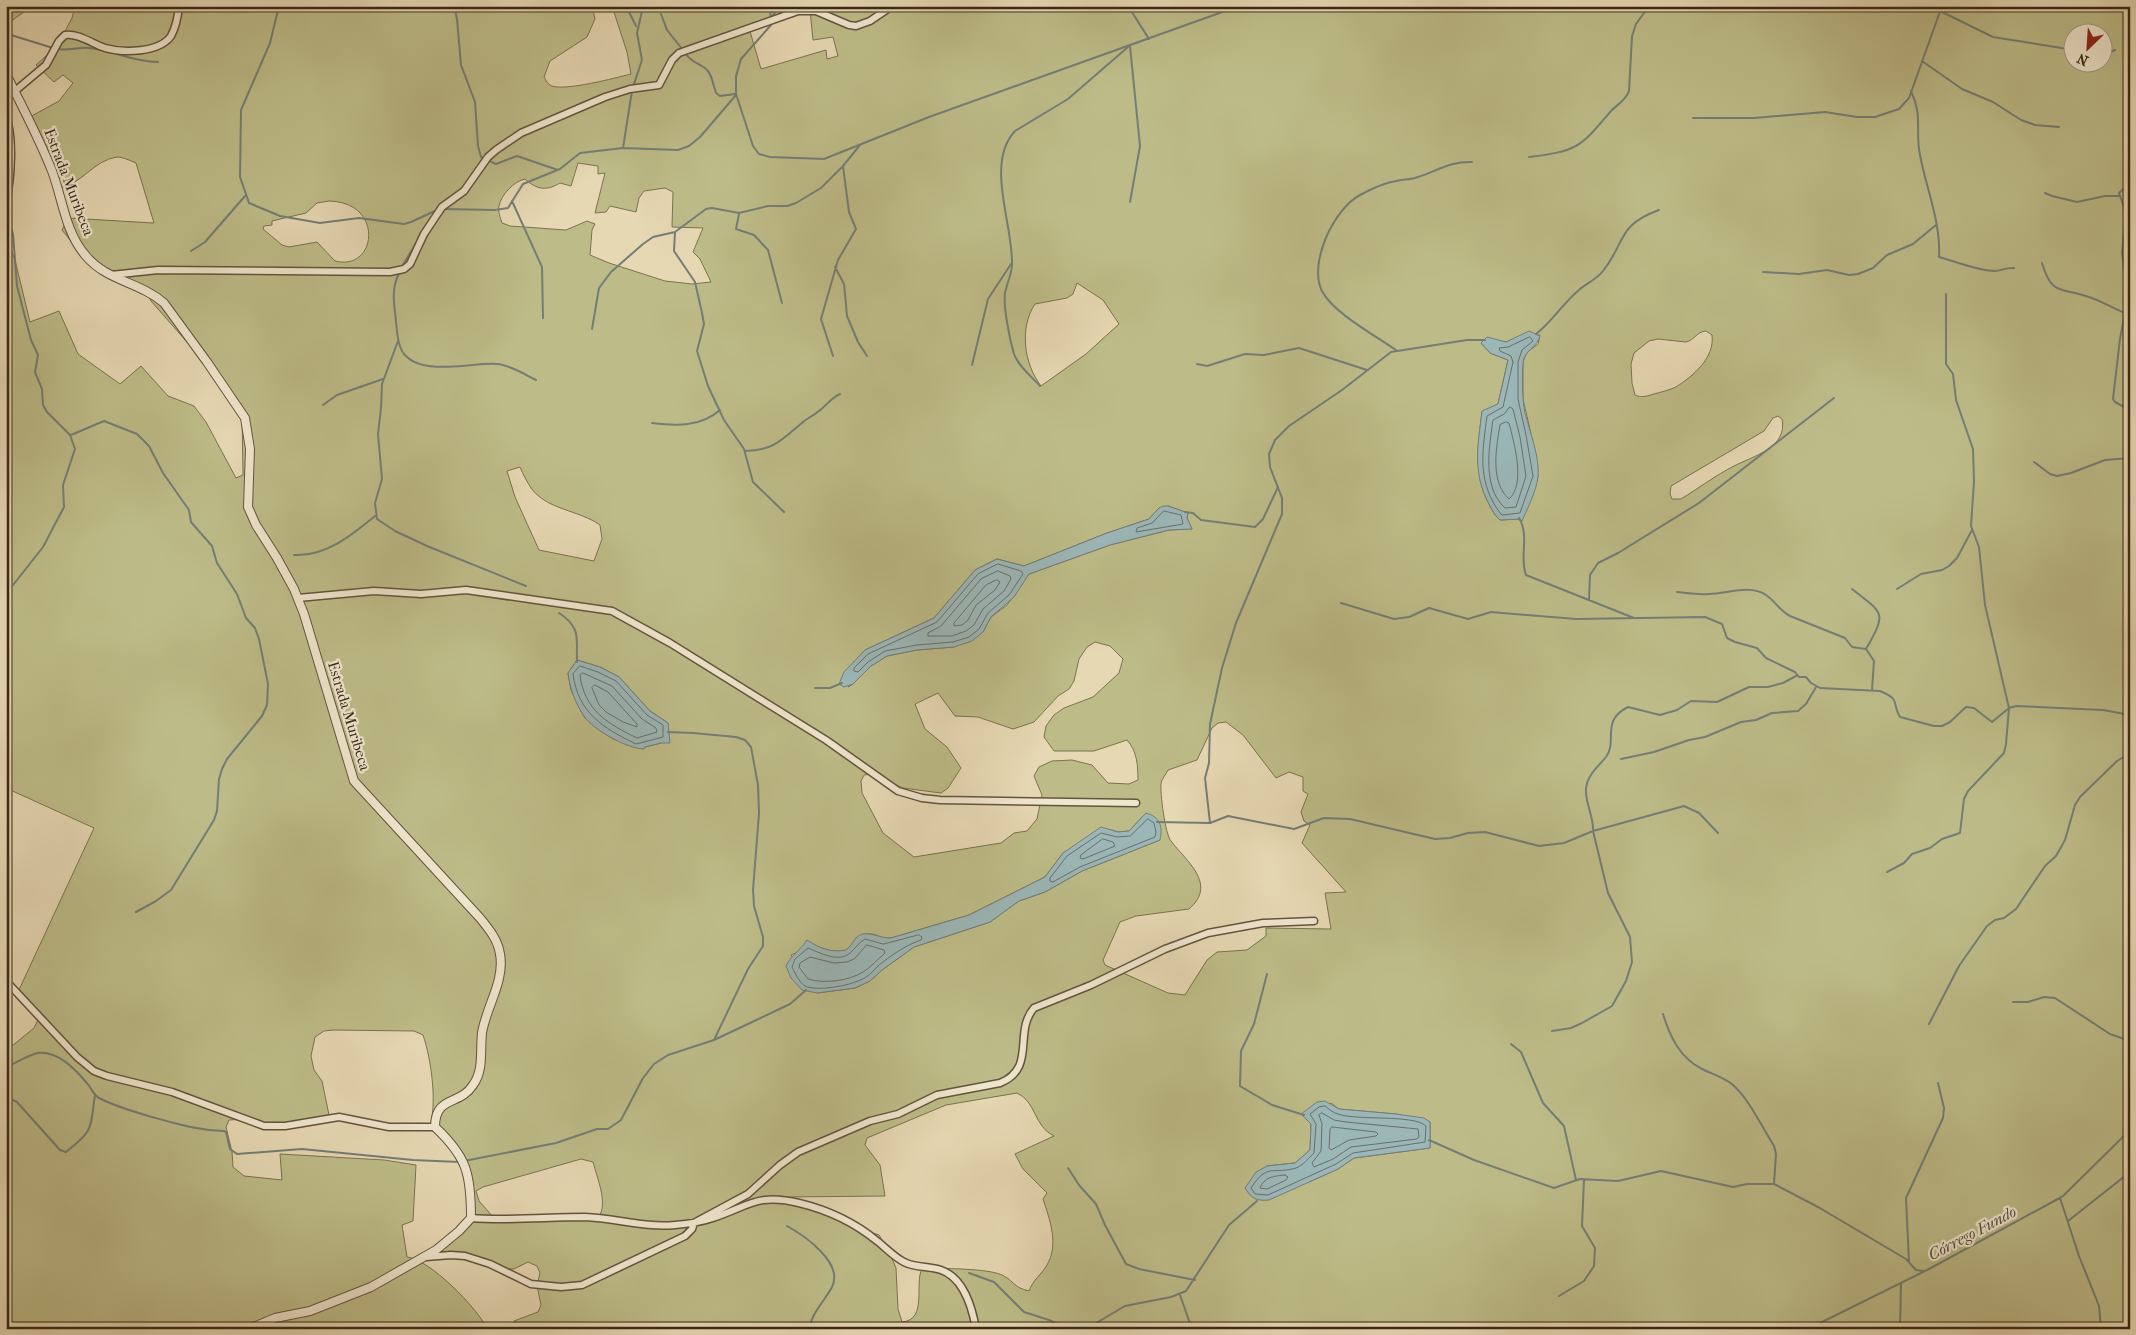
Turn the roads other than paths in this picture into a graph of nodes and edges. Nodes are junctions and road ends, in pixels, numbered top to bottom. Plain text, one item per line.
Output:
1 (179, 6) edge
2 (892, 6) edge
3 (6, 74) edge
4 (15, 91) junction
5 (6, 117) edge
6 (6, 202) edge
7 (109, 275) junction
8 (298, 598) junction
9 (1136, 803) dead end
10 (1314, 921) dead end
11 (6, 981) edge
12 (434, 1127) junction
13 (471, 1218) junction
14 (694, 1223) junction
15 (422, 1258) junction
16 (249, 1329) edge
17 (976, 1329) edge

1 - 4 street
2 - 7 street
3 - 4 street, Estrada Muribeca
4 - 7 street, Estrada Muribeca
5 - 6 street
7 - 8 street, Estrada Muribeca
8 - 9 street
8 - 12 street, Estrada Muribeca
10 - 14 street
11 - 12 street
12 - 13 street
13 - 14 street
13 - 15 street
14 - 15 street
14 - 17 street
15 - 16 street

